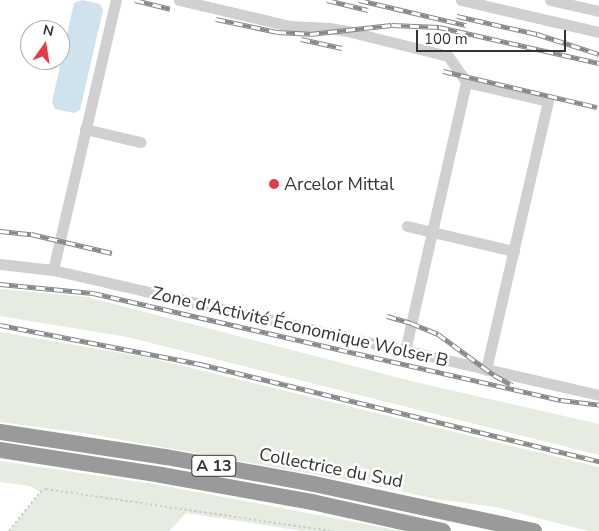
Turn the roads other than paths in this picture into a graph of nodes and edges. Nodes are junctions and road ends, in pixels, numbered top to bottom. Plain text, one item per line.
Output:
1 (116, 0) edge
2 (179, 0) edge
3 (461, 0) edge
4 (550, 0) edge
5 (599, 11) edge
6 (599, 32) edge
7 (466, 82) junction
8 (86, 129) junction
9 (140, 142) dead end
10 (407, 226) dead end
11 (432, 232) junction
12 (514, 251) junction
13 (0, 264) edge
14 (52, 270) junction
15 (405, 351) junction
16 (486, 370) junction
17 (599, 395) edge
18 (0, 432) edge
19 (0, 450) edge
20 (444, 531) edge
21 (534, 531) edge

1 - 8 lane
2 - 7 lane
3 - 6 lane
4 - 5 lane
7 - 11 lane
7 - 12 lane
8 - 9 lane
8 - 14 lane
10 - 11 lane
11 - 12 lane
11 - 15 lane
12 - 16 lane
13 - 14 lane, Zone d'Activité Économique Wolser B
14 - 15 lane, Zone d'Activité Économique Wolser B
15 - 16 lane, Zone d'Activité Économique Wolser B
16 - 17 lane, Zone d'Activité Économique Wolser B
18 - 21 highway, Collectrice du Sud / A 13
19 - 20 highway, A 13

